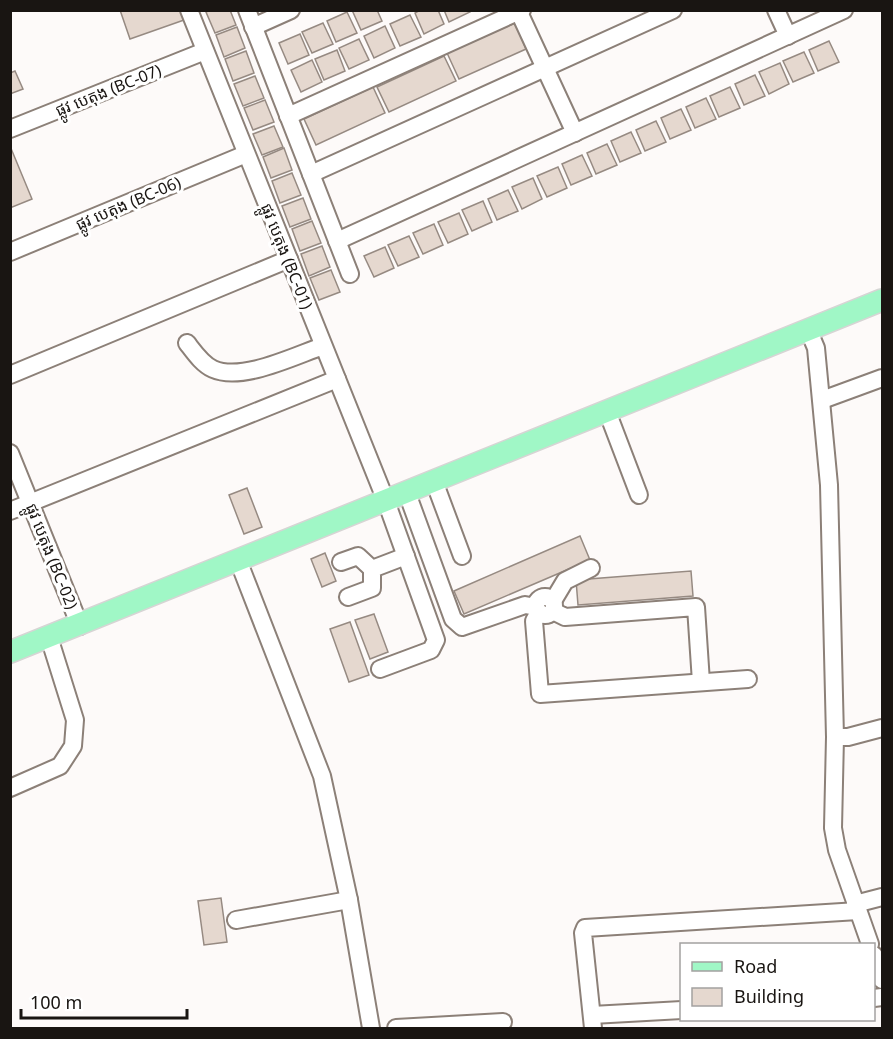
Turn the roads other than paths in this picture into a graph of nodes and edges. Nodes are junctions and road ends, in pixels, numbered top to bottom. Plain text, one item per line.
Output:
1 (189, 10) edge
2 (247, 10) edge
3 (291, 10) edge
4 (673, 10) edge
5 (776, 10) edge
6 (844, 10) edge
7 (520, 11) edge
8 (254, 27) junction
9 (788, 36) junction
10 (205, 51) junction
11 (546, 70) junction
12 (288, 116) junction
13 (10, 129) edge
14 (574, 133) junction
15 (246, 154) junction
16 (311, 174) junction
17 (337, 241) junction
18 (10, 252) edge
19 (289, 259) junction
20 (350, 274) dead end
21 (882, 300) edge
22 (808, 329) junction
23 (187, 343) dead end
24 (323, 346) junction
25 (10, 375) edge
26 (882, 378) edge
27 (337, 379) junction
28 (822, 400) junction
29 (607, 411) junction
30 (10, 453) edge
31 (434, 482) junction
32 (407, 493) junction
33 (639, 495) dead end
34 (386, 501) junction
35 (30, 503) junction
36 (10, 511) edge
37 (406, 556) junction
38 (462, 556) dead end
39 (238, 560) junction
40 (340, 562) dead end
41 (591, 568) dead end
42 (372, 569) junction
43 (348, 597) dead end
44 (545, 608) junction
45 (80, 626) junction
46 (49, 638) junction
47 (10, 652) edge
48 (380, 669) dead end
49 (748, 679) dead end
50 (701, 682) junction
51 (882, 728) edge
52 (835, 737) junction
53 (10, 788) edge
54 (882, 897) edge
55 (349, 900) junction
56 (857, 907) junction
57 (236, 920) dead end
58 (869, 943) edge
59 (875, 961) edge
60 (882, 980) edge
61 (680, 1010) edge
62 (503, 1022) dead end
63 (592, 1022) edge
64 (371, 1029) edge
65 (396, 1029) edge

1 - 10 street, ផ្លូវ បេតុង (BC-01)
2 - 8 street
3 - 8 street
4 - 11 street
5 - 9 street
6 - 9 street
7 - 11 street
7 - 12 street
8 - 12 street
9 - 14 street
10 - 13 street, ផ្លូវ បេតុង (BC-07)
10 - 15 street, ផ្លូវ បេតុង (BC-01)
11 - 14 street
11 - 16 street
12 - 16 street
14 - 17 street
15 - 18 street, ផ្លូវ បេតុង (BC-06)
15 - 19 street, ផ្លូវ បេតុង (BC-01)
16 - 17 street
17 - 20 street
19 - 24 street, ផ្លូវ បេតុង (BC-01)
19 - 25 street
21 - 22 main road
22 - 28 street
22 - 29 main road
23 - 24 street
24 - 27 street, ផ្លូវ បេតុង (BC-01)
26 - 28 street
27 - 34 street, ផ្លូវ បេតុង (BC-01)
27 - 35 street
28 - 52 street
29 - 31 main road
29 - 33 street
30 - 35 street, ផ្លូវ បេតុង (BC-02)
31 - 32 main road
31 - 38 street
32 - 34 main road
32 - 44 street
34 - 37 street, ផ្លូវ បេតុង (BC-01)
34 - 39 main road
35 - 36 street
35 - 45 street, ផ្លូវ បេតុង (BC-02)
37 - 42 street
37 - 48 street, ផ្លូវ បេតុង (BC-01)
39 - 45 main road
39 - 55 street
40 - 42 street
41 - 44 street
42 - 43 street
44 - 50 street
44 - 50 street
45 - 46 main road
46 - 47 main road
46 - 53 street
49 - 50 street
51 - 52 street
52 - 56 street
54 - 56 street
55 - 57 street
55 - 64 street
56 - 58 street
56 - 63 street
59 - 60 street
61 - 63 street
62 - 65 street

